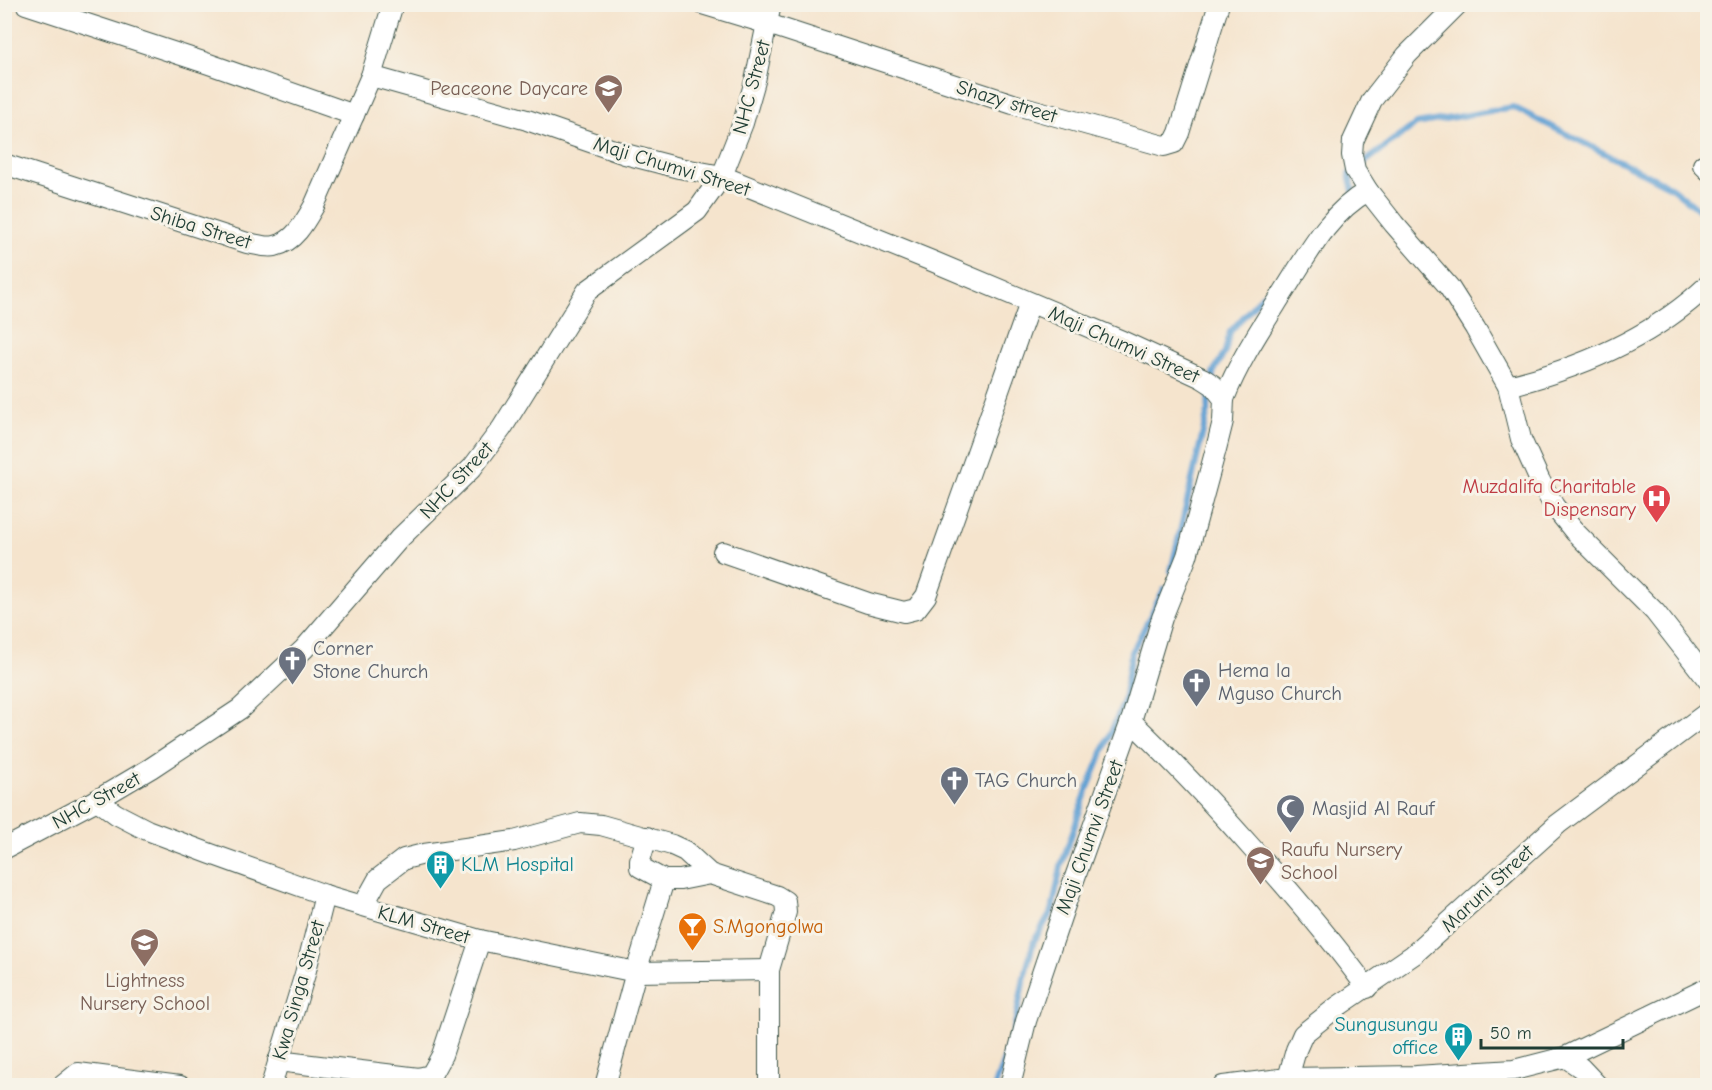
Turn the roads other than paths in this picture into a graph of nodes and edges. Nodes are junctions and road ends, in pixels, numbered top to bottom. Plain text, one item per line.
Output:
1 (27, 4) edge
2 (393, 4) edge
3 (702, 4) edge
4 (1219, 4) edge
5 (1458, 4) edge
6 (769, 14) edge
7 (371, 76) junction
8 (354, 115) junction
9 (4, 164) edge
10 (722, 176) junction
11 (1368, 191) junction
12 (1707, 285) edge
13 (1030, 303) junction
14 (1508, 386) junction
15 (1224, 399) junction
16 (723, 552) dead end
17 (1707, 680) edge
18 (1707, 712) edge
19 (1131, 721) junction
20 (97, 800) junction
21 (647, 837) junction
22 (4, 849) edge
23 (710, 874) junction
24 (664, 880) junction
25 (325, 895) junction
26 (363, 906) junction
27 (480, 940) junction
28 (770, 970) junction
29 (636, 972) junction
30 (1367, 988) junction
31 (1707, 988) edge
32 (1565, 1057) junction
33 (278, 1061) junction
34 (1288, 1078) junction
35 (1516, 1078) edge
36 (62, 1086) edge
37 (180, 1086) edge
38 (271, 1086) edge
39 (605, 1086) edge
40 (769, 1086) edge
41 (1010, 1086) edge
42 (1224, 1086) edge
43 (1598, 1086) edge

1 - 8 street
2 - 7 street, Shiba Street
3 - 6 street, Shazy street
4 - 6 street, Shazy street
5 - 11 street
6 - 10 street, NHC Street
7 - 8 street, Shiba Street
7 - 10 street, Maji Chumvi Street
8 - 9 street, Shiba Street
10 - 13 street, Maji Chumvi Street
10 - 20 street, NHC Street
11 - 14 street
11 - 15 street
12 - 14 street
13 - 15 street, Maji Chumvi Street
13 - 16 street
14 - 17 street
15 - 19 street, Maji Chumvi Street
18 - 30 street, Maruni Street
19 - 30 street
19 - 41 street, Maji Chumvi Street
20 - 22 street, NHC Street
20 - 25 street, KLM Street
21 - 23 street
21 - 24 street
21 - 26 street
23 - 24 street
23 - 28 street
24 - 29 street
25 - 26 street, KLM Street
25 - 33 street, Kwa Singa Street
26 - 27 street, KLM Street
27 - 29 street, KLM Street
27 - 33 street
28 - 29 street, KLM Street
28 - 40 street
29 - 39 street
30 - 34 street, Maruni Street
31 - 32 street
32 - 35 street
32 - 43 street
33 - 38 street, Kwa Singa Street
34 - 35 street
34 - 42 street
36 - 37 street

